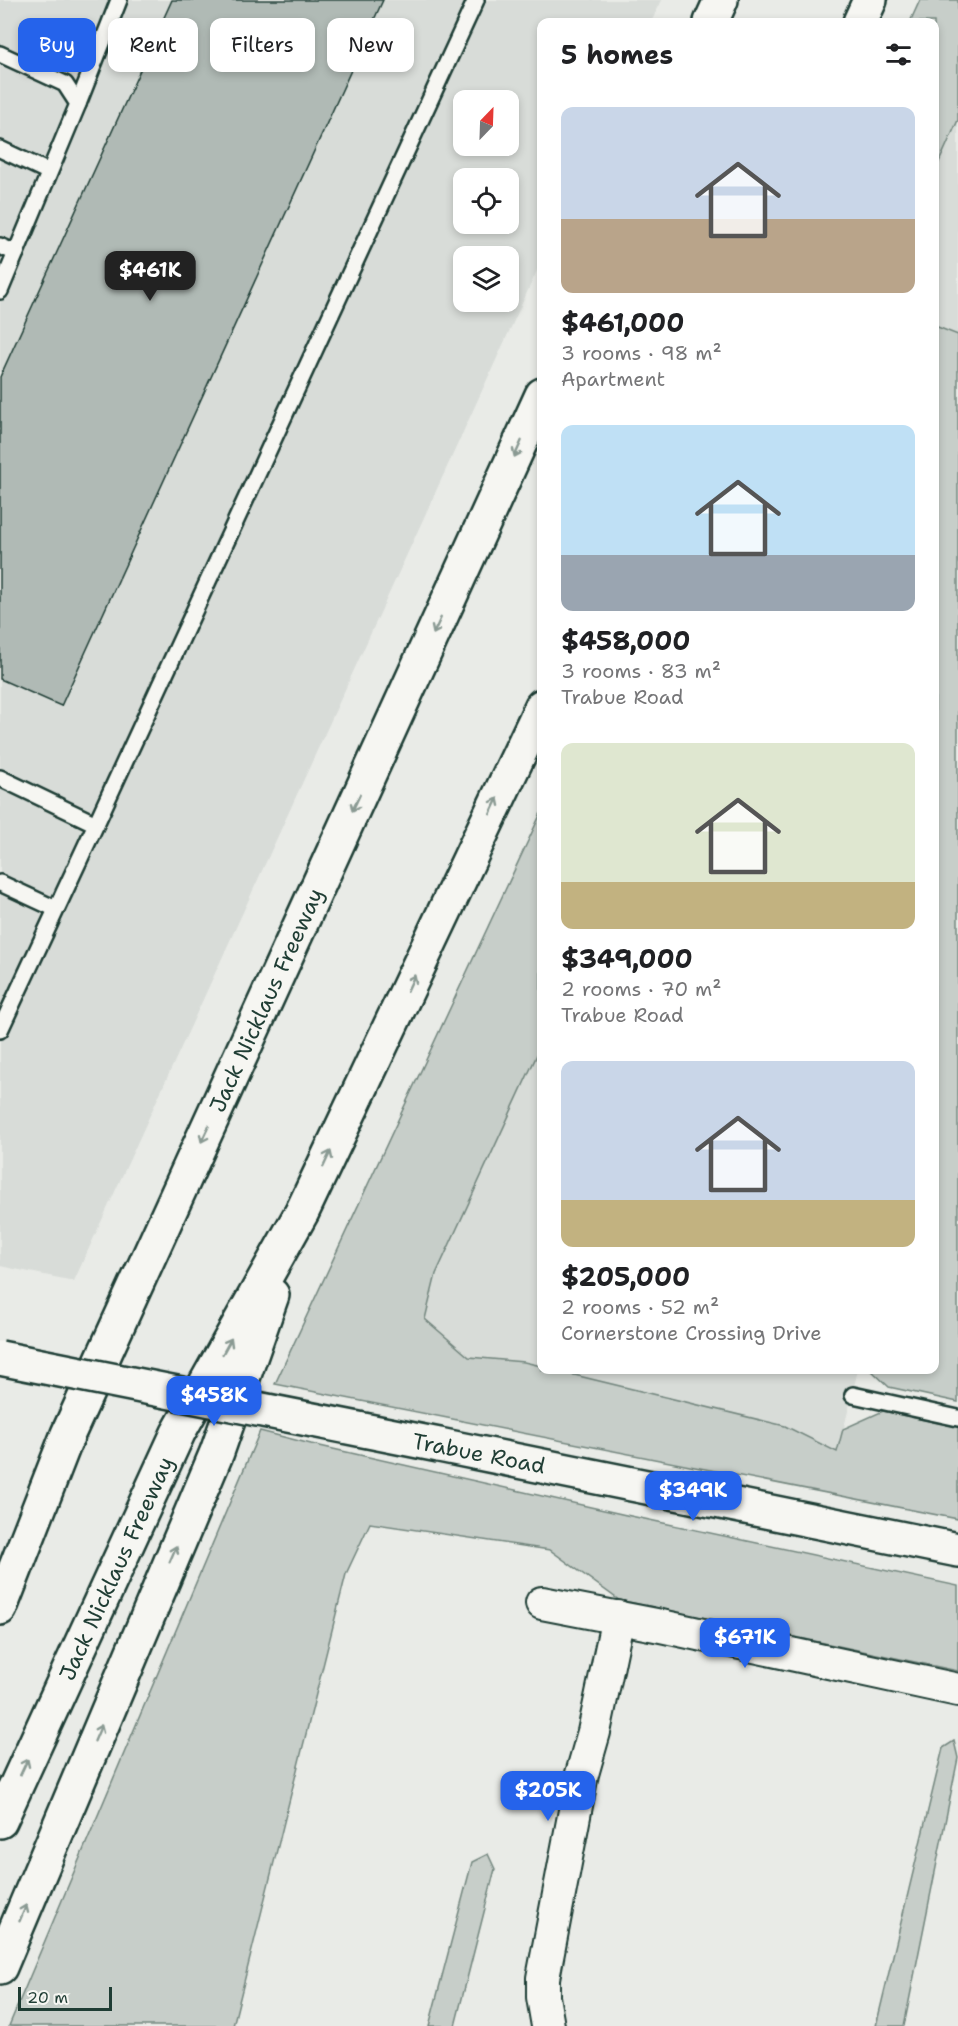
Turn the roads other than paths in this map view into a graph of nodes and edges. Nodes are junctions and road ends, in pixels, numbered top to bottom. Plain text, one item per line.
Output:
1 (119, 0) edge
2 (476, 0) edge
3 (721, 0) edge
4 (870, 0) edge
5 (713, 18) edge
6 (862, 18) edge
7 (0, 54) edge
8 (78, 104) junction
9 (0, 150) edge
10 (49, 172) junction
11 (0, 246) edge
12 (16, 253) junction
13 (0, 291) edge
14 (537, 406) edge
15 (537, 717) edge
16 (0, 778) edge
17 (96, 824) junction
18 (0, 883) edge
19 (56, 909) junction
20 (0, 1030) edge
21 (302, 1212) junction
22 (0, 1358) edge
23 (853, 1395) dead end
24 (958, 1418) edge
25 (68, 1434) junction
26 (958, 1550) edge
27 (0, 1557) edge
28 (542, 1603) dead end
29 (0, 1608) edge
30 (618, 1617) junction
31 (958, 1690) edge
32 (0, 1821) edge
33 (0, 1967) edge
34 (548, 2026) edge

1 - 8 lane
2 - 17 lane
3 - 5 main road
4 - 6 main road
7 - 8 lane
8 - 10 lane
9 - 10 lane
10 - 12 lane
11 - 12 lane
12 - 13 lane
14 -> 25 main road, Jack Nicklaus Freeway
21 -> 15 main road, Jack Nicklaus Freeway
16 - 17 lane
17 - 19 lane
18 - 19 lane
19 - 20 lane
32 -> 21 main road, Jack Nicklaus Freeway
33 -> 21 main road
22 - 26 main road, Trabue Road, bridge
23 - 24 lane
25 - 27 main road
25 - 29 main road, Jack Nicklaus Freeway
28 - 30 street
30 - 31 street
30 - 34 street

